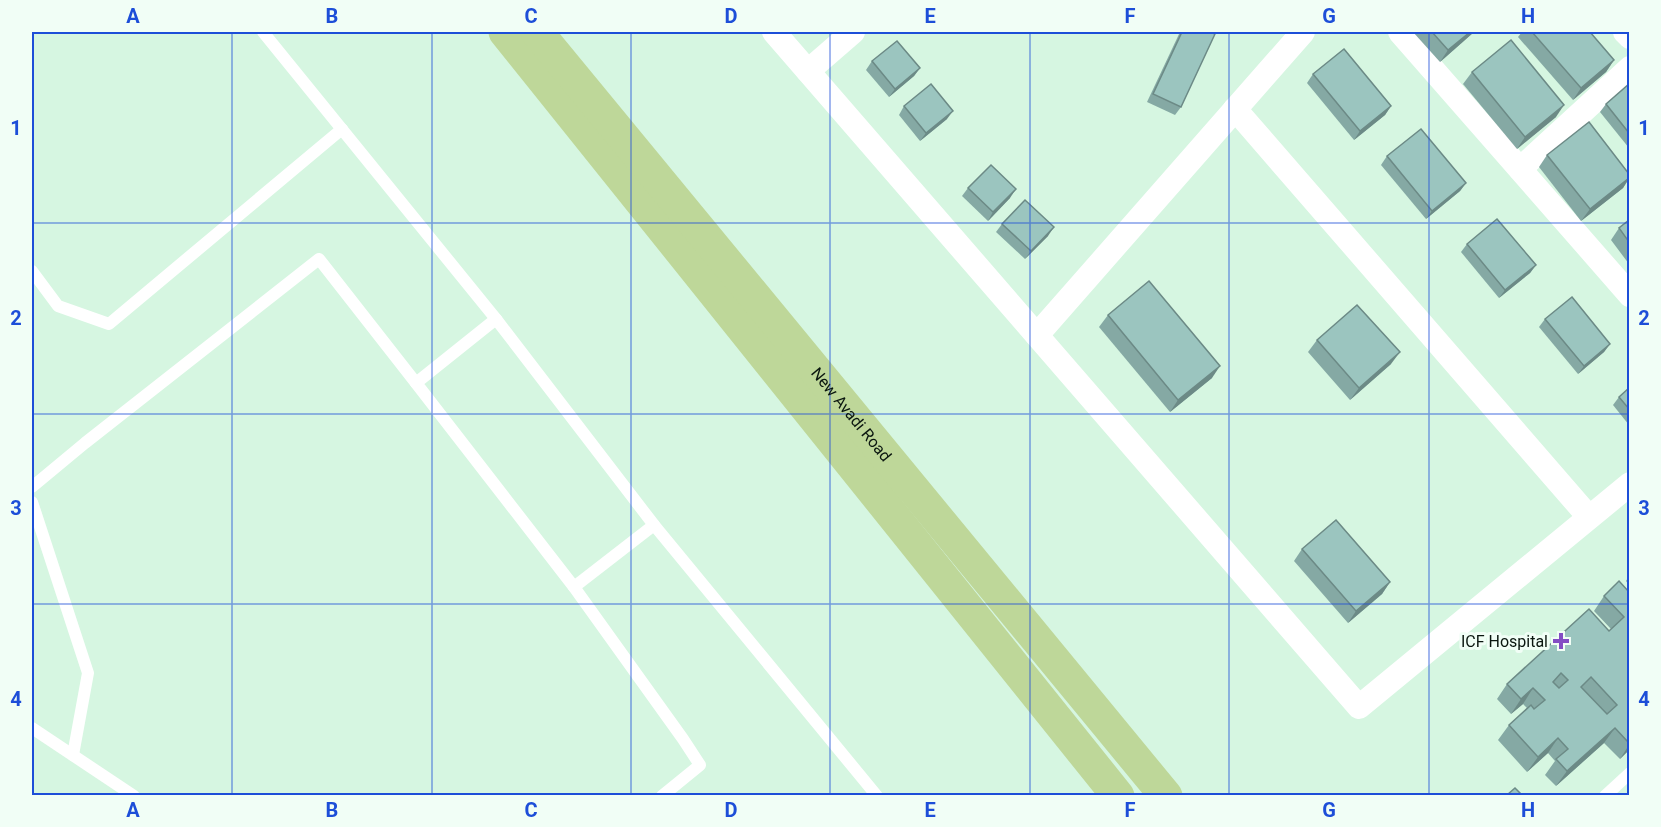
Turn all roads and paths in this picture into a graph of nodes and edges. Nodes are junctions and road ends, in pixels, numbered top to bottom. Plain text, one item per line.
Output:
1 (264, 32) edge
2 (505, 32) edge
3 (537, 32) edge
4 (774, 32) edge
5 (853, 32) edge
6 (1303, 32) edge
7 (1400, 32) edge
8 (1625, 32) edge
9 (1629, 37) edge
10 (1629, 68) edge
11 (808, 71) junction
12 (1235, 109) junction
13 (342, 129) junction
14 (1520, 169) junction
15 (32, 272) edge
16 (1629, 295) edge
17 (496, 320) junction
18 (1037, 335) junction
19 (416, 383) junction
20 (1629, 484) edge
21 (32, 487) edge
22 (32, 502) edge
23 (1589, 517) junction
24 (654, 525) junction
25 (574, 587) junction
26 (32, 728) edge
27 (73, 755) junction
28 (1629, 773) edge
29 (134, 795) edge
30 (662, 795) edge
31 (878, 795) edge
32 (1118, 795) edge
33 (1166, 795) edge
34 (1605, 795) edge

1 - 13 lane
2 - 32 main road, New Avadi Road
3 - 33 main road, New Avadi Road
4 - 11 street
5 - 11 street
6 - 12 street
7 - 14 street
8 - 9 street
10 - 14 street
11 - 18 street
12 - 18 street
12 - 23 street
13 - 15 lane
13 - 17 lane
14 - 16 street
17 - 19 lane
17 - 24 lane
18 - 23 street
19 - 21 lane
19 - 25 lane
20 - 23 street
22 - 27 lane
24 - 25 lane
24 - 31 lane
25 - 30 lane
26 - 27 lane
27 - 29 lane
28 - 34 lane

